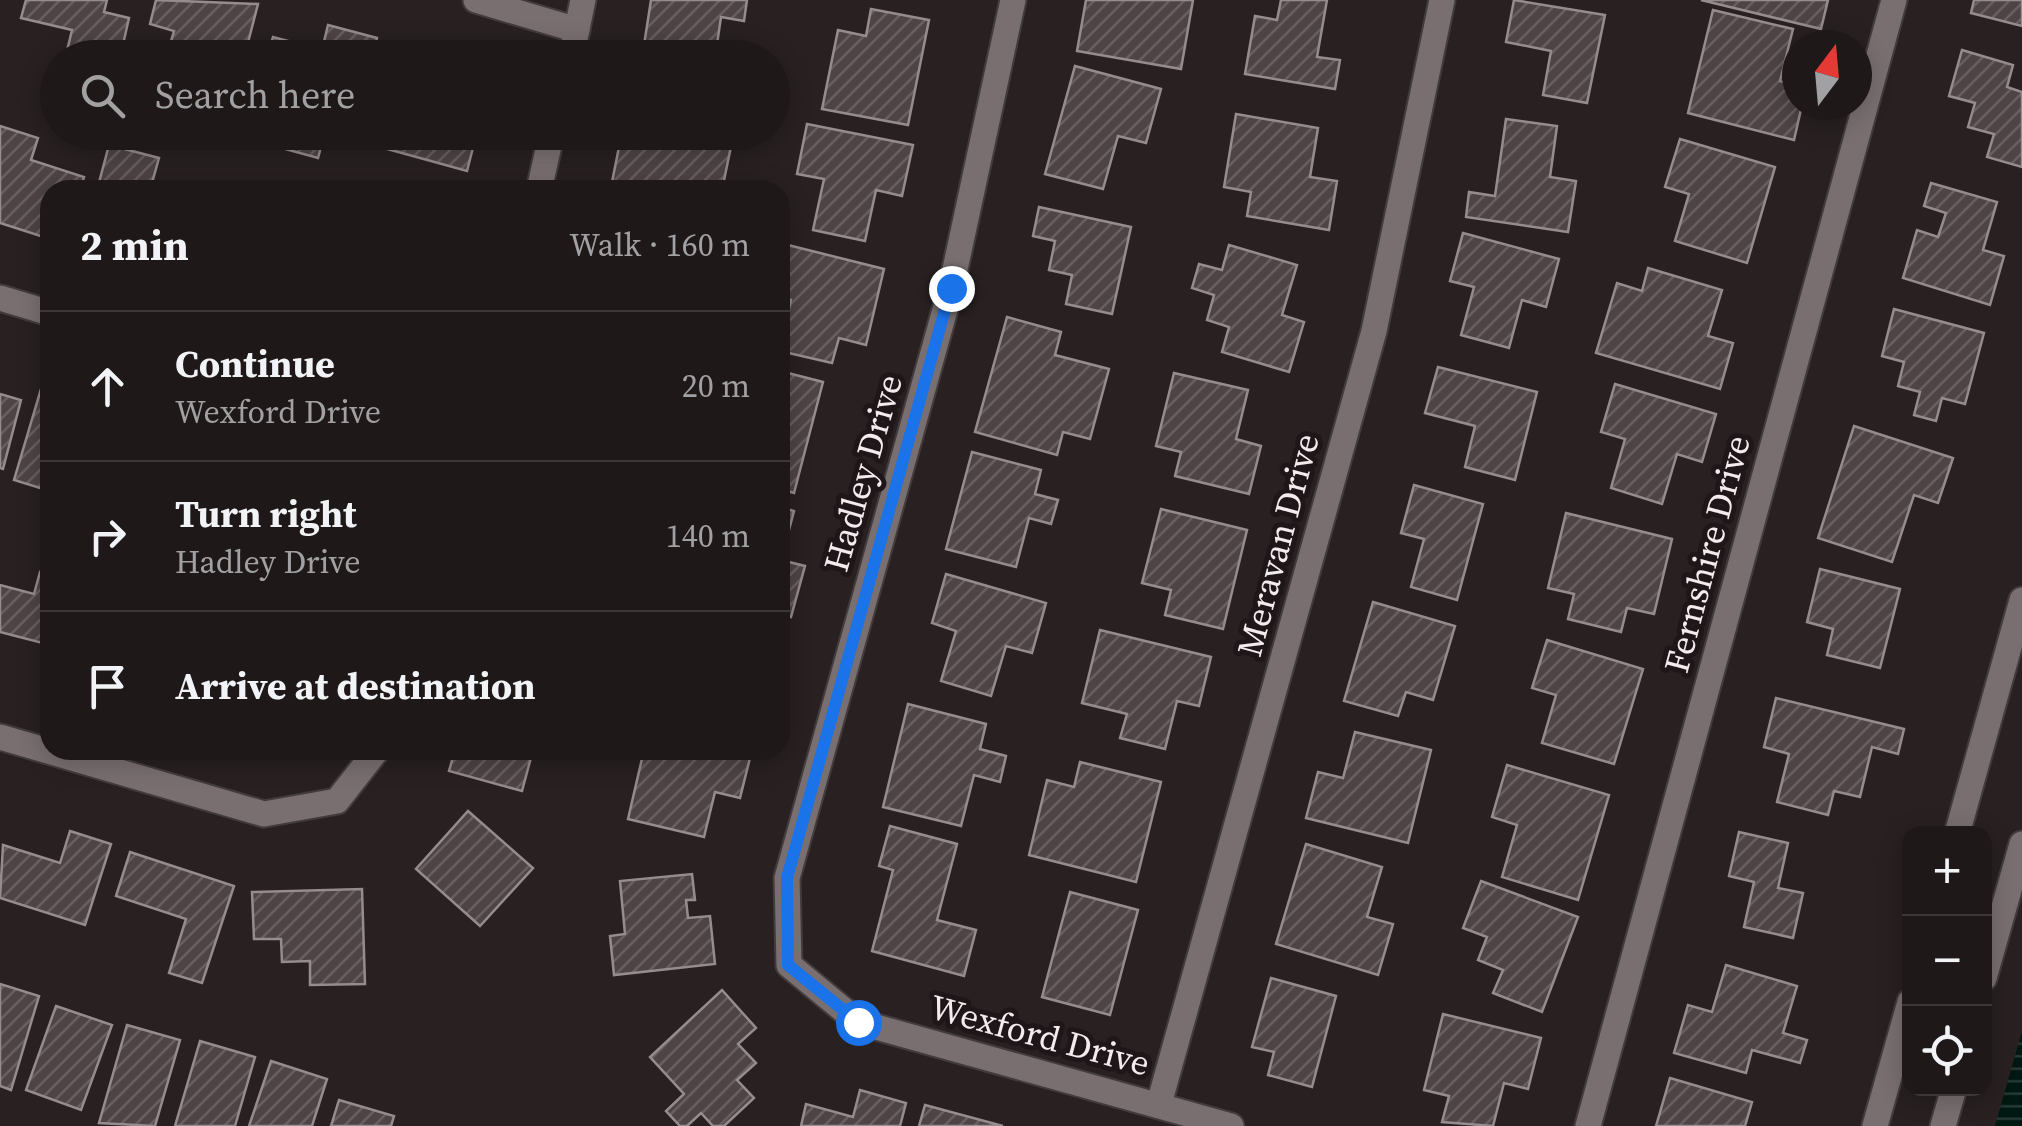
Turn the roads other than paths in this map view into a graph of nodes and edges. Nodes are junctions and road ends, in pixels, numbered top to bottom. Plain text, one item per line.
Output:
1 (476, 0) edge
2 (583, 0) edge
3 (1014, 0) edge
4 (1442, 0) edge
5 (1894, 0) edge
6 (577, 30) junction
7 (574, 40) edge
8 (548, 150) edge
9 (540, 180) edge
10 (0, 298) edge
11 (40, 310) edge
12 (2022, 600) edge
13 (0, 736) edge
14 (40, 748) edge
15 (81, 760) edge
16 (369, 760) edge
17 (1958, 826) edge
18 (2022, 844) edge
19 (1992, 950) edge
20 (788, 965) joint
21 (1909, 1006) edge
22 (1952, 1096) edge
23 (1159, 1104) junction
24 (1231, 1126) edge
25 (1588, 1126) edge
26 (1875, 1126) edge
27 (1943, 1126) edge

1 - 6 street
2 - 6 street
3 - 20 street, Hadley Drive
4 - 23 street, Meravan Drive
5 - 25 street, Fernshire Drive
6 - 7 street
8 - 9 street
10 - 11 street
12 - 17 street
13 - 14 street
15 - 16 street
18 - 19 street
20 - 23 street, Wexford Drive
21 - 26 street
22 - 27 street
23 - 24 street, Wexford Drive

